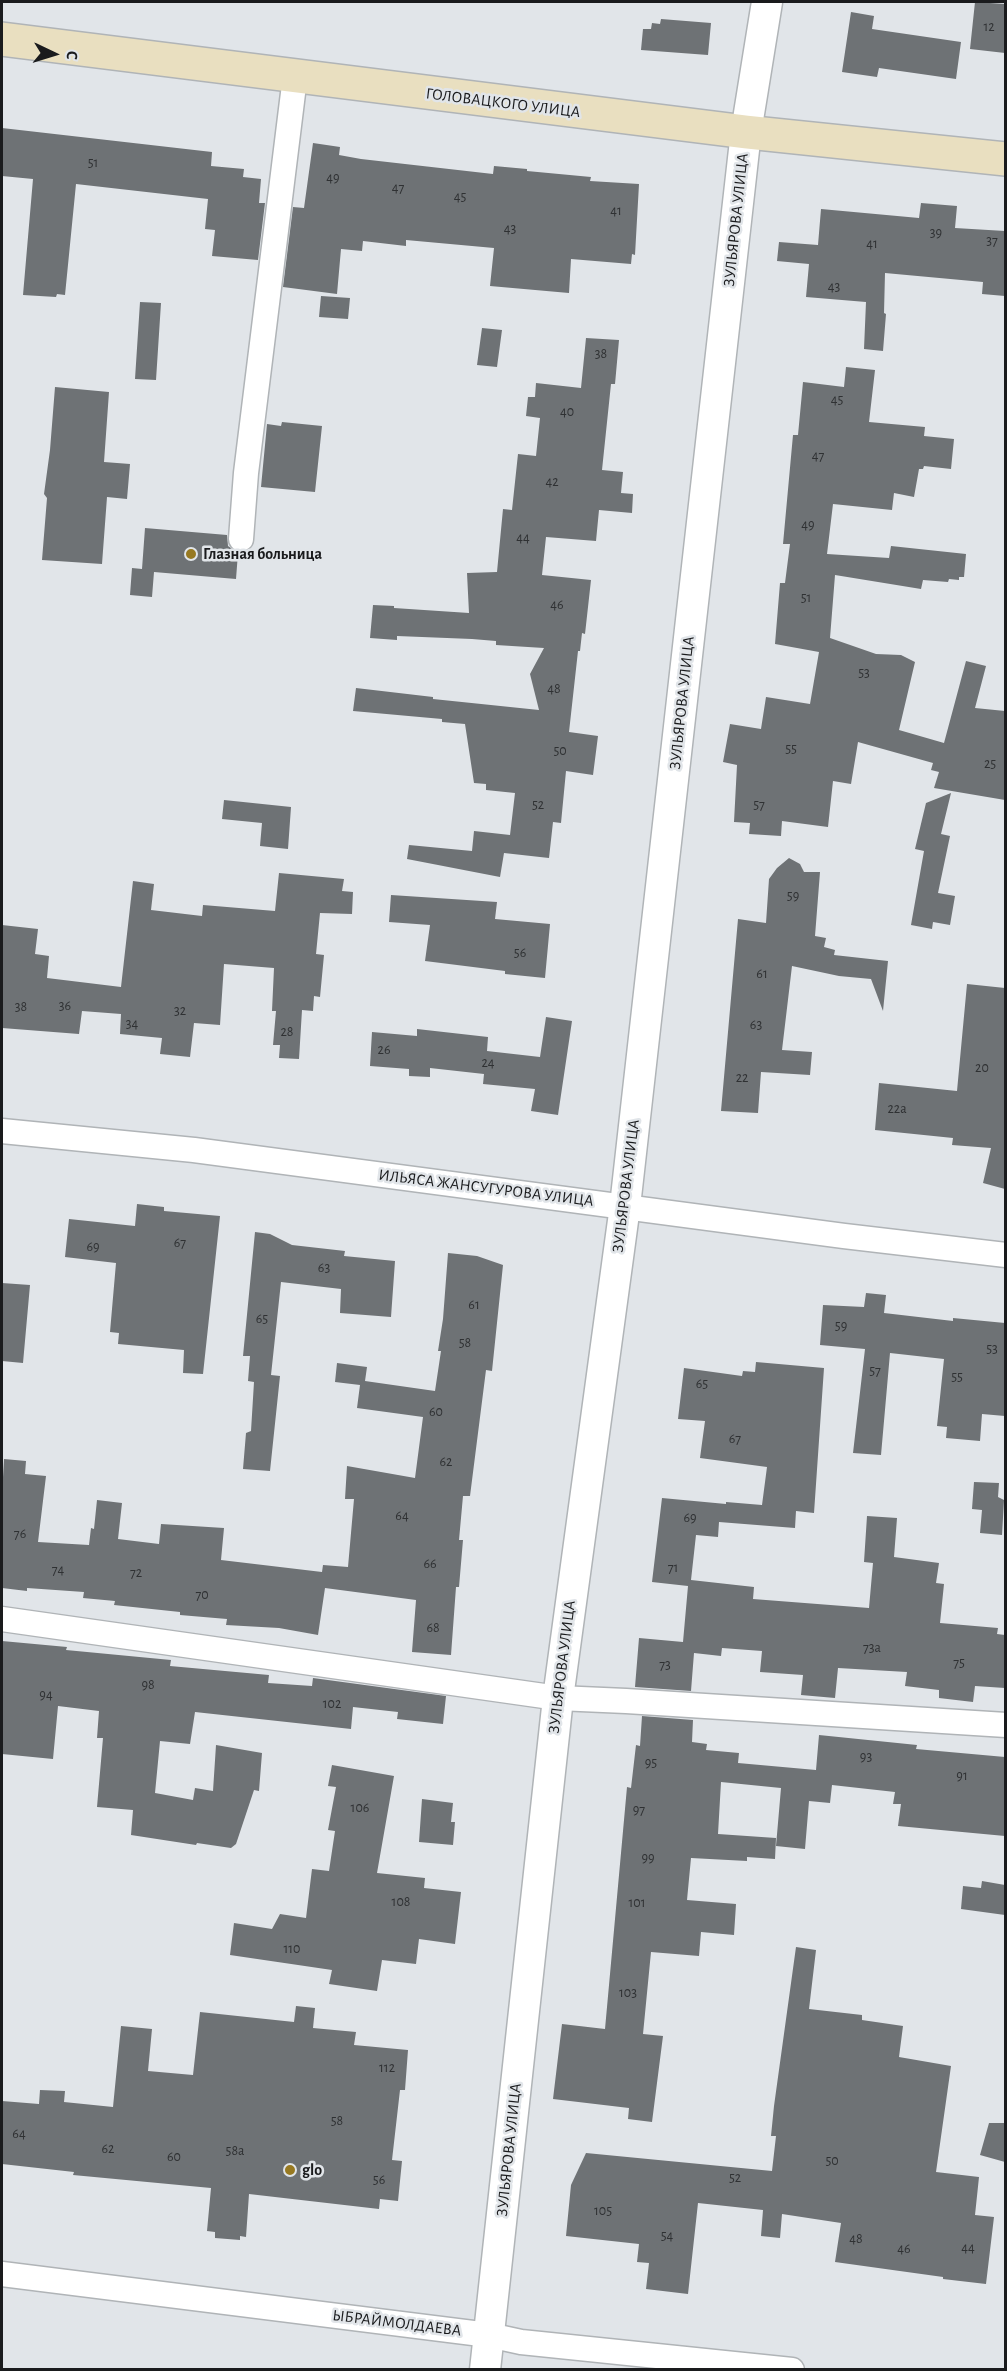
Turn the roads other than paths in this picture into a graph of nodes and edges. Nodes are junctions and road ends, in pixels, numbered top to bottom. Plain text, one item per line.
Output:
1 (767, 2) edge
2 (2, 39) edge
3 (295, 77) junction
4 (746, 132) junction
5 (1005, 159) edge
6 (241, 539) dead end
7 (2, 1131) edge
8 (624, 1206) junction
9 (1005, 1255) edge
10 (2, 1619) edge
11 (558, 1698) junction
12 (1005, 1725) edge
13 (2, 2274) edge
14 (489, 2335) junction
15 (485, 2370) edge
16 (792, 2370) edge

1 - 4 street, ЗУЛЬЯРОВА УЛИЦА
2 - 3 main road, ГОЛОВАЦКОГО УЛИЦА
3 - 4 main road, ГОЛОВАЦКОГО УЛИЦА
3 - 6 street
4 - 5 main road, ГОЛОВАЦКОГО УЛИЦА
4 - 8 street, ЗУЛЬЯРОВА УЛИЦА
7 - 8 street, ИЛЬЯСА ЖАНСУГУРОВА УЛИЦА
8 - 9 street, ИЛЬЯСА ЖАНСУГУРОВА УЛИЦА
8 - 11 street, ЗУЛЬЯРОВА УЛИЦА
10 - 11 street
11 - 12 street
11 - 14 street, ЗУЛЬЯРОВА УЛИЦА
13 - 14 street, ЫБРАЙМОЛДАЕВА
14 - 15 street, ЗУЛЬЯРОВА УЛИЦА
14 - 16 street, ЫБРАЙМОЛДАЕВА

